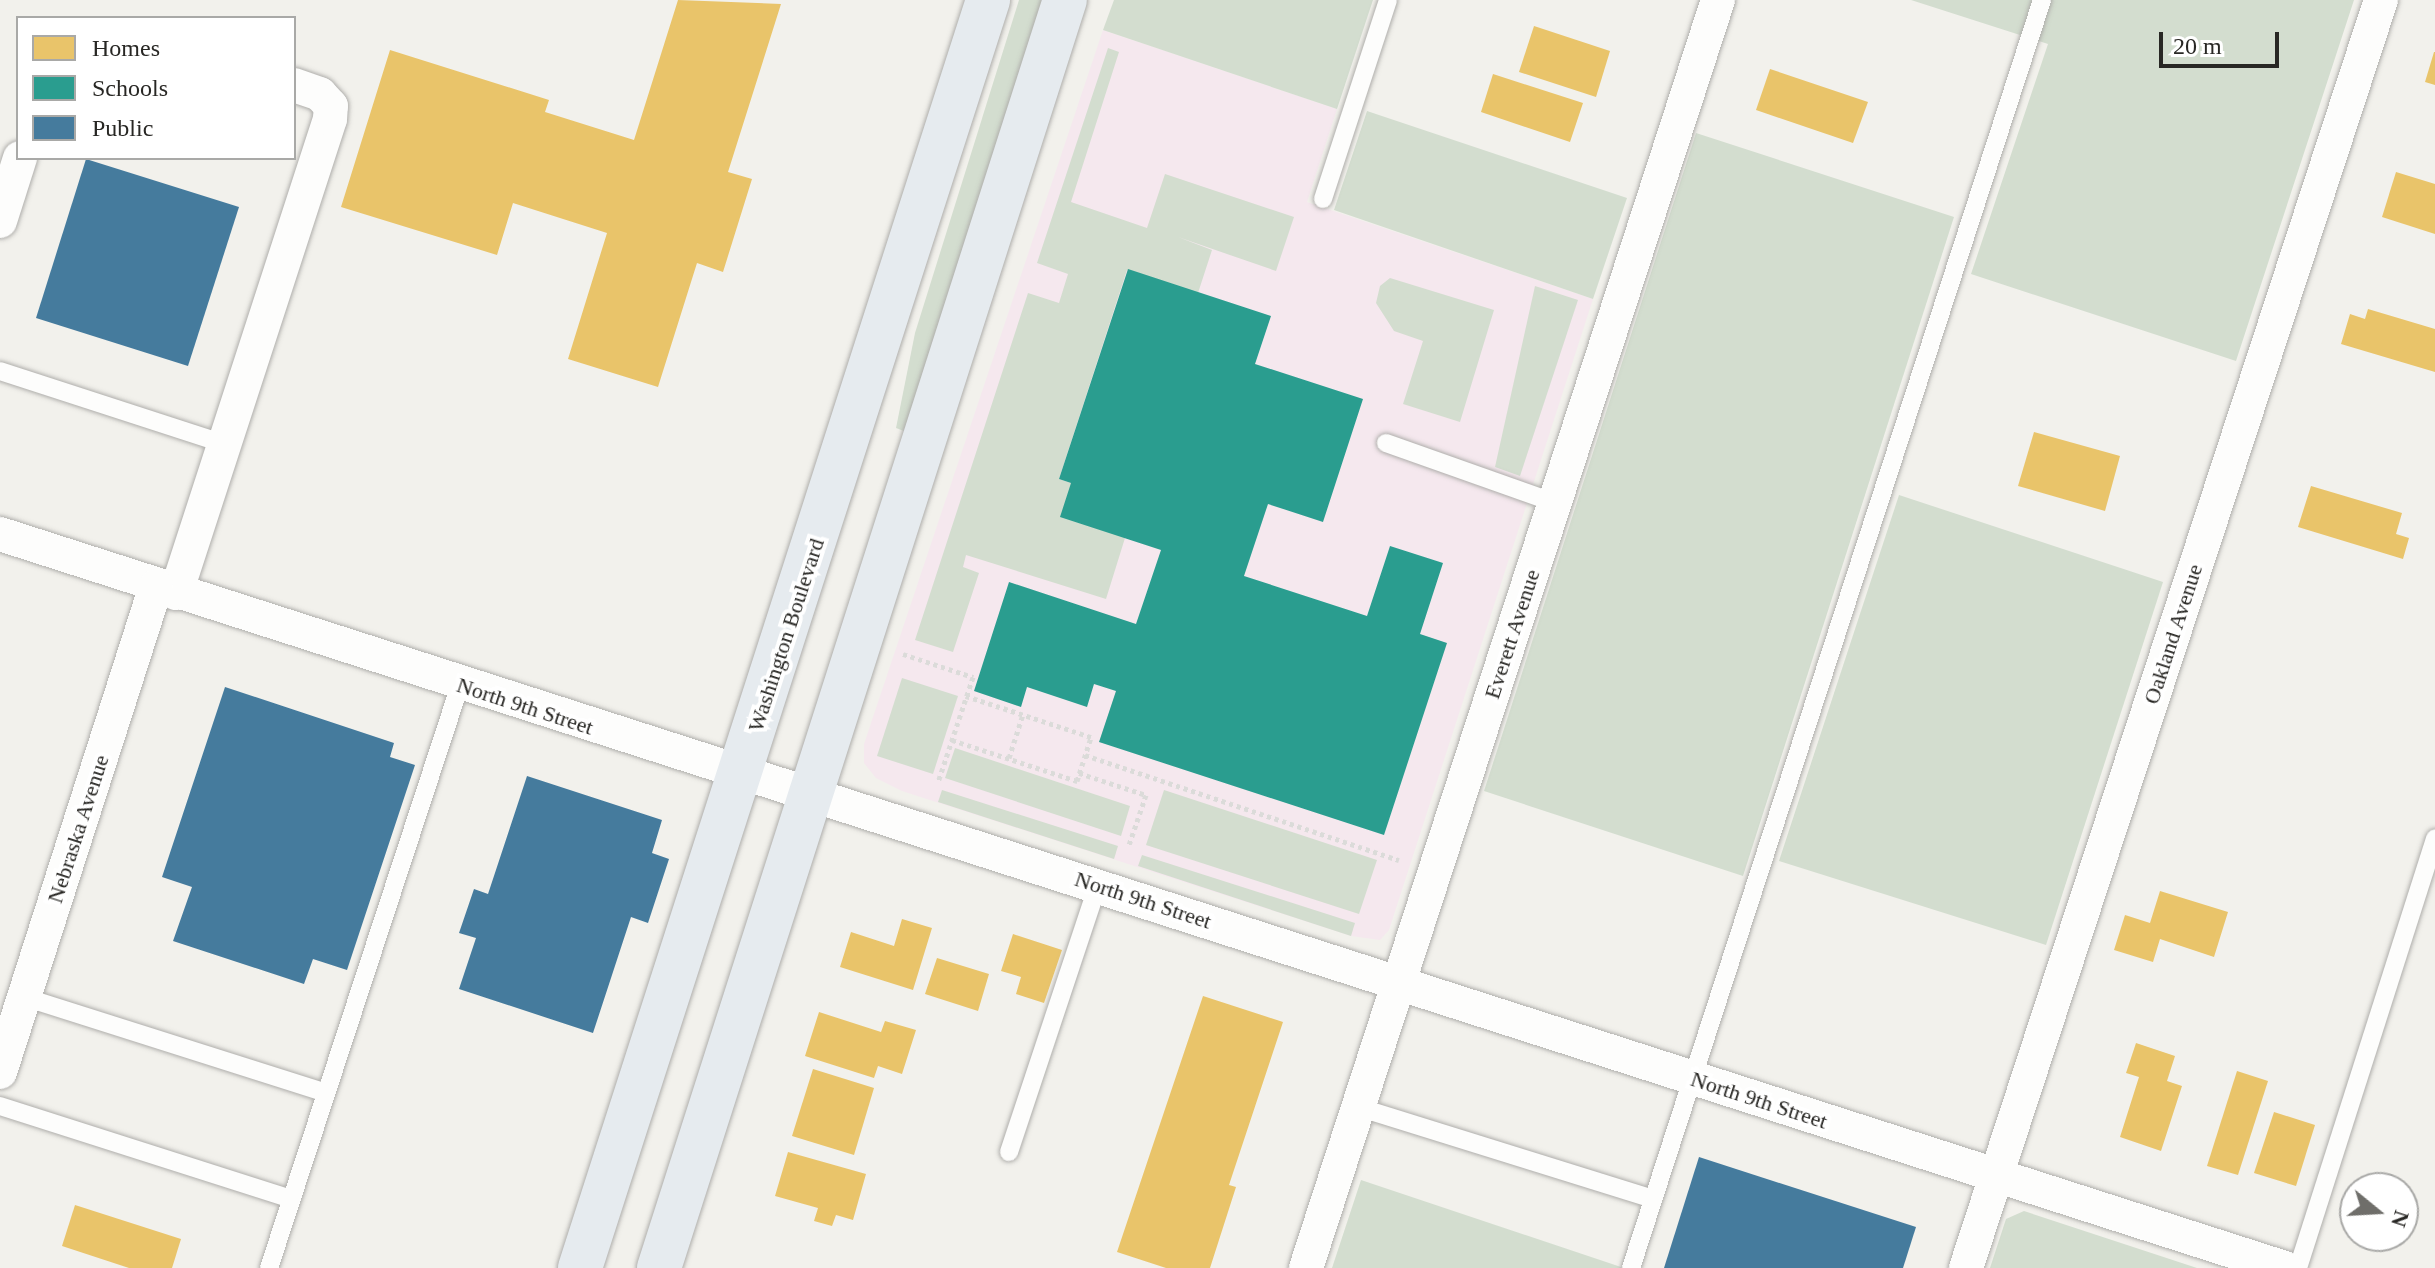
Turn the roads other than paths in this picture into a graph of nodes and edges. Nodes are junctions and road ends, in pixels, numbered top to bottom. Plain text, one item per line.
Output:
1 (988, 0) edge
2 (1065, 0) edge
3 (1388, 0) edge
4 (1718, 0) edge
5 (2042, 0) edge
6 (2381, 0) edge
7 (296, 86) edge
8 (19, 160) edge
9 (1323, 199) dead end
10 (0, 221) edge
11 (0, 371) edge
12 (1386, 443) dead end
13 (225, 444) junction
14 (1555, 503) junction
15 (0, 534) edge
16 (166, 589) junction
17 (460, 685) junction
18 (741, 774) junction
19 (814, 796) junction
20 (2435, 838) edge
21 (1098, 885) junction
22 (1399, 982) junction
23 (24, 997) junction
24 (0, 1072) edge
25 (1691, 1078) junction
26 (326, 1093) junction
27 (0, 1106) edge
28 (1358, 1107) junction
29 (1009, 1152) dead end
30 (1996, 1175) junction
31 (291, 1199) junction
32 (1653, 1199) junction
33 (269, 1268) edge
34 (580, 1268) edge
35 (659, 1268) edge
36 (1306, 1268) edge
37 (1631, 1268) edge
38 (1966, 1268) edge
39 (2285, 1268) edge
40 (2298, 1268) edge

1 - 18 main road, Washington Boulevard
2 - 19 main road
3 - 9 lane
4 - 14 street, Everett Avenue
5 - 25 lane
6 - 30 street, Oakland Avenue
7 - 13 street, Nebraska Avenue
8 - 10 street
11 - 13 lane
12 - 14 lane
13 - 16 street, Nebraska Avenue
14 - 22 street, Everett Avenue
15 - 16 street, North 9th Street
16 - 17 street, North 9th Street
16 - 23 street, Nebraska Avenue
17 - 18 street, North 9th Street
17 - 26 lane
18 - 19 street, North 9th Street
18 - 34 main road, Washington Boulevard
19 - 21 street, North 9th Street
19 - 35 main road
20 - 40 lane
21 - 22 street, North 9th Street
21 - 29 lane
22 - 25 street, North 9th Street
22 - 28 street, Everett Avenue
23 - 24 street, Nebraska Avenue
23 - 26 lane
25 - 30 street, North 9th Street
25 - 32 lane
26 - 31 lane
27 - 31 lane
28 - 32 lane
28 - 36 street, Everett Avenue
30 - 38 street, Oakland Avenue
30 - 39 street, North 9th Street
31 - 33 lane
32 - 37 lane

